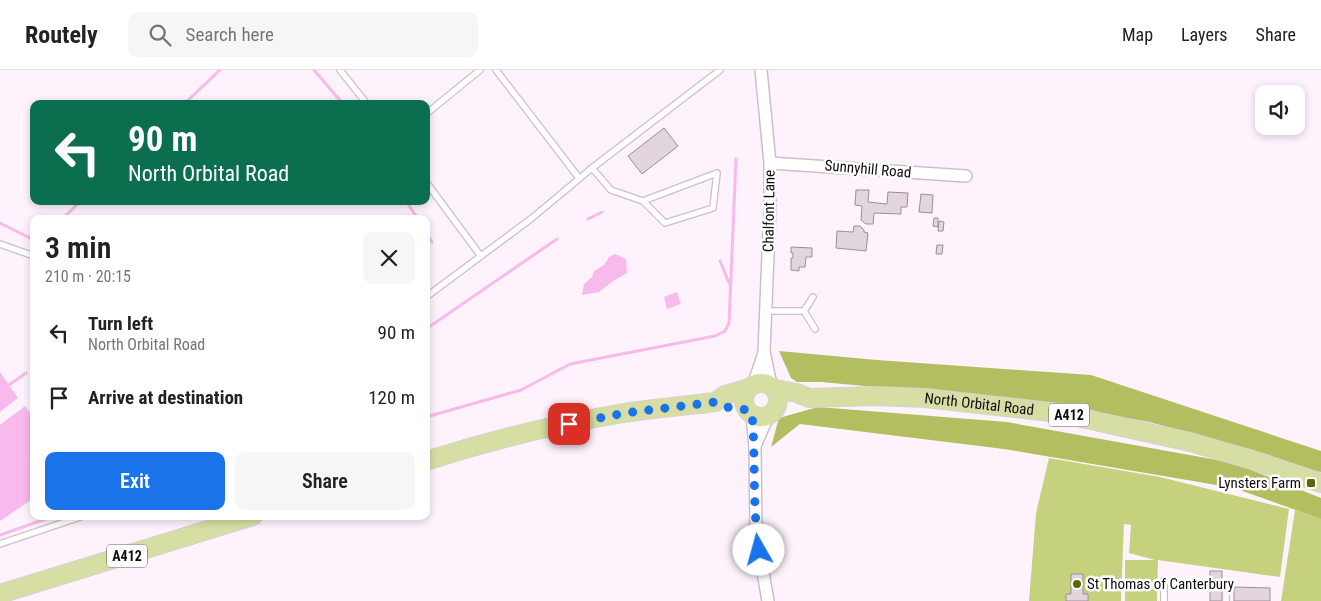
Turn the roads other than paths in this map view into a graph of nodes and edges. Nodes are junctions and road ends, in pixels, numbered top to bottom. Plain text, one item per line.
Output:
1 (340, 70) edge
2 (480, 70) edge
3 (496, 70) edge
4 (720, 70) edge
5 (761, 70) edge
6 (364, 100) edge
7 (430, 111) edge
8 (770, 163) junction
9 (592, 168) junction
10 (966, 176) dead end
11 (579, 178) junction
12 (430, 187) edge
13 (643, 201) junction
14 (0, 244) edge
15 (30, 255) edge
16 (480, 255) junction
17 (430, 294) edge
18 (813, 297) dead end
19 (767, 311) junction
20 (804, 311) junction
21 (815, 330) dead end
22 (764, 352) junction
23 (762, 387) junction
24 (809, 398) junction
25 (715, 402) junction
26 (750, 412) junction
27 (773, 412) junction
28 (755, 448) junction
29 (430, 460) edge
30 (1321, 483) edge
31 (71, 520) edge
32 (240, 520) edge
33 (0, 544) edge
34 (1164, 580) dead end
35 (1226, 586) dead end
36 (0, 594) edge
37 (768, 601) edge
38 (1164, 601) edge
39 (1226, 601) edge

1 - 6 lane
2 - 7 lane
3 - 11 lane
4 - 9 lane
5 - 8 street, Chalfont Lane
8 - 10 street, Sunnyhill Road
8 - 19 street, Chalfont Lane
9 - 11 lane
9 - 13 lane
11 - 16 lane
12 - 16 lane
13 - 13 lane
14 - 15 lane
16 - 17 lane
18 - 20 lane
19 - 20 lane
19 - 22 street, Chalfont Lane
20 - 21 lane
22 - 23 street, Chalfont Lane
22 - 23 street, Chalfont Lane
23 - 24 main road, North Orbital Road / A412
23 - 25 main road, North Orbital Road / A412
23 - 26 main road
23 - 27 main road
24 - 27 main road, North Orbital Road / A412
24 - 30 main road, North Orbital Road / A412
25 - 26 main road, North Orbital Road / A412
25 - 29 main road, North Orbital Road / A412
26 - 27 main road
26 - 28 street
27 - 28 street
28 - 37 street
31 - 33 lane
32 - 36 main road, A412
34 - 38 lane
35 - 39 lane

